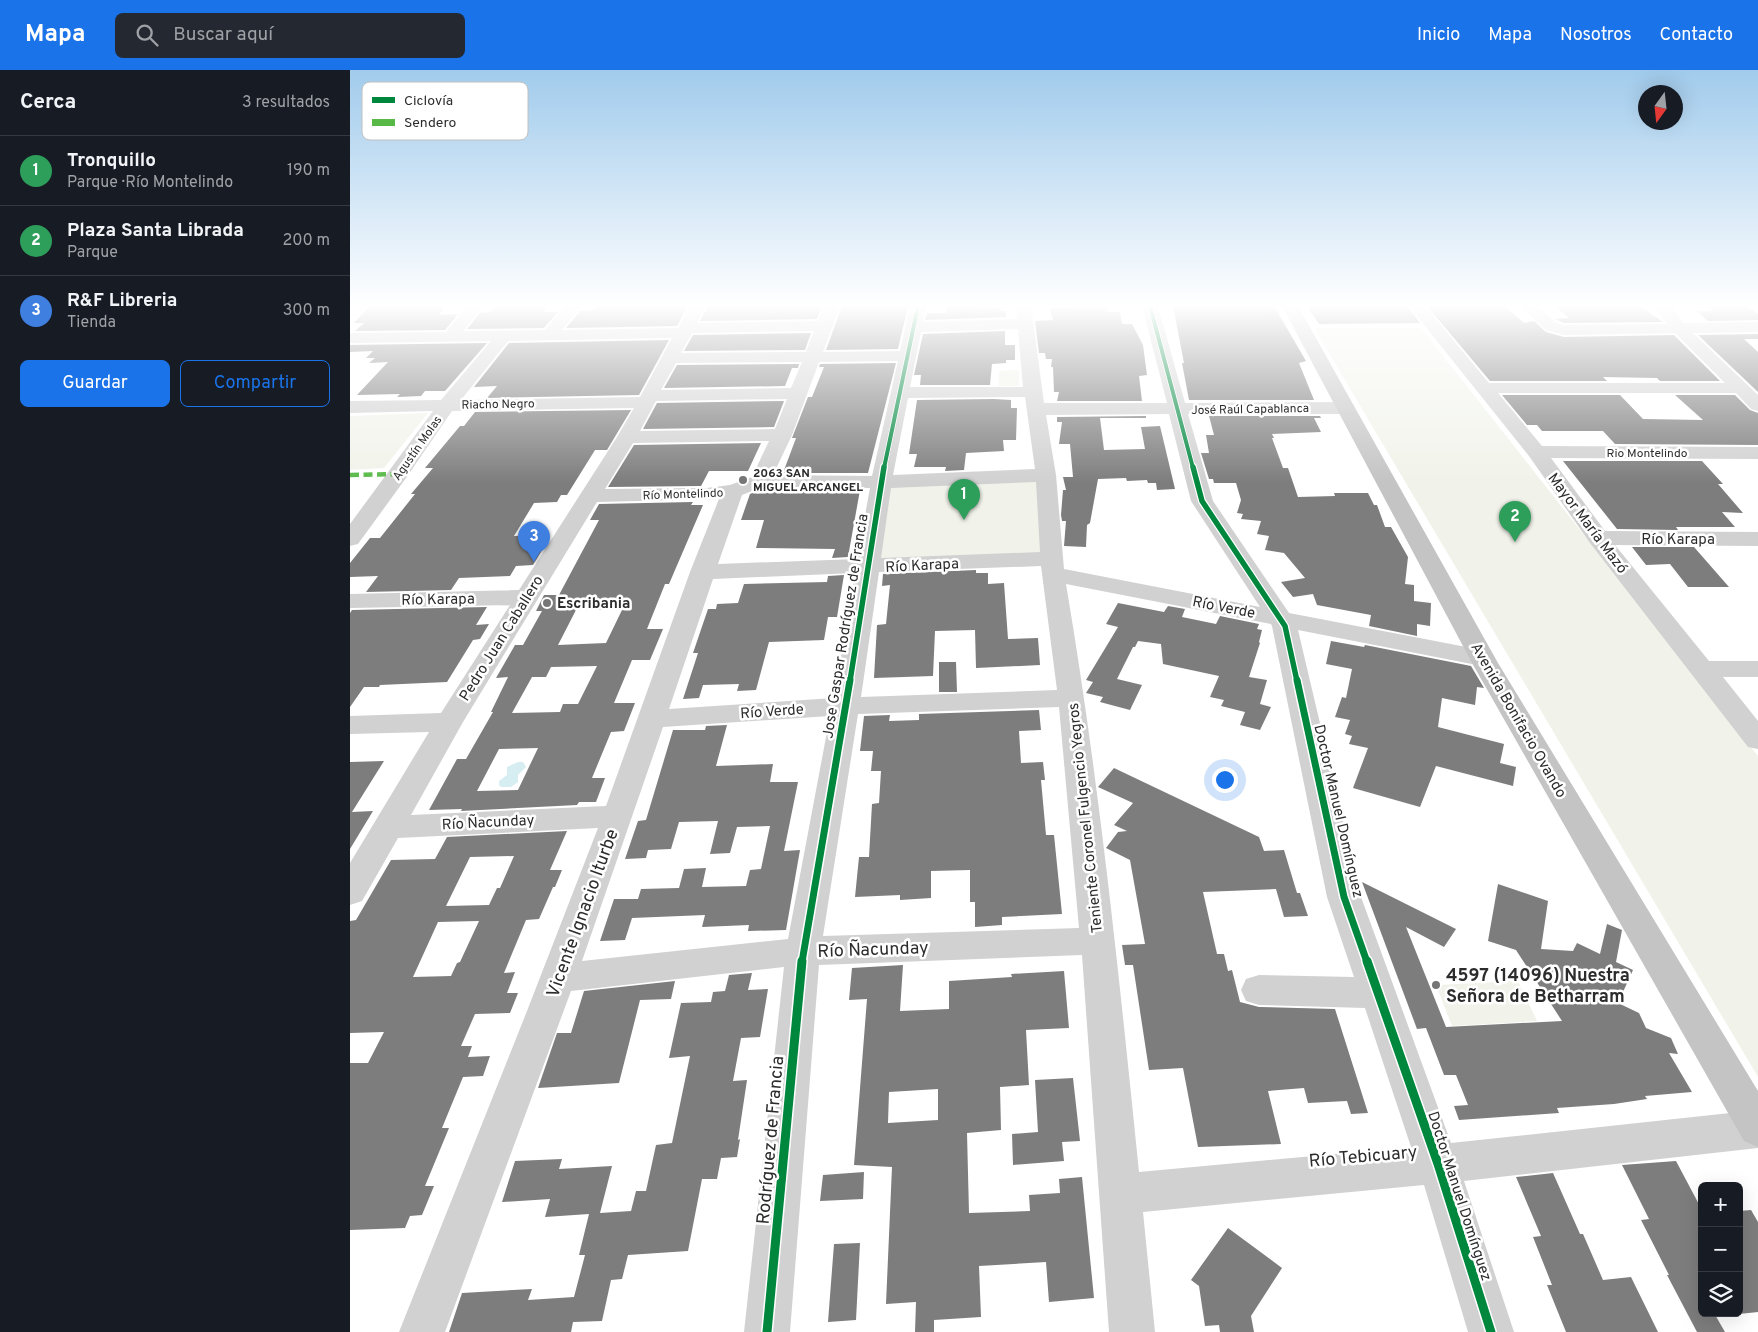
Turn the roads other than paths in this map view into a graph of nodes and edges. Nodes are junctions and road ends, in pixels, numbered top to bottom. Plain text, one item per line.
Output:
1 (480, 365) edge
2 (665, 365) edge
3 (809, 365) edge
4 (906, 365) edge
5 (1030, 365) edge
6 (1165, 365) edge
7 (1321, 365) edge
8 (1464, 365) edge
9 (1717, 365) edge
10 (1483, 388) junction
11 (1740, 388) junction
12 (799, 393) junction
13 (900, 393) junction
14 (648, 399) junction
15 (1034, 400) junction
16 (447, 405) junction
17 (1758, 405) edge
18 (350, 407) edge
19 (1344, 408) junction
20 (1177, 410) junction
21 (782, 435) junction
22 (627, 437) junction
23 (1536, 452) junction
24 (1758, 453) edge
25 (1046, 475) junction
26 (881, 482) junction
27 (747, 486) junction
28 (589, 496) junction
29 (350, 538) edge
30 (1598, 538) junction
31 (1758, 539) edge
32 (1053, 566) junction
33 (866, 568) junction
34 (702, 572) junction
35 (527, 597) junction
36 (350, 601) edge
37 (1280, 618) junction
38 (1482, 658) junction
39 (1701, 669) junction
40 (1758, 669) edge
41 (1072, 698) junction
42 (846, 706) junction
43 (651, 719) junction
44 (449, 722) junction
45 (350, 725) edge
46 (1758, 740) edge
47 (618, 816) junction
48 (388, 827) junction
49 (350, 892) edge
50 (1098, 941) junction
51 (803, 951) junction
52 (559, 978) junction
53 (1259, 990) dead end
54 (1378, 993) junction
55 (1758, 1128) edge
56 (1438, 1164) junction
57 (1120, 1194) junction
58 (422, 1332) edge
59 (767, 1332) edge
60 (1132, 1332) edge
61 (1491, 1332) edge

1 - 16 street, Agustín Molas
2 - 14 street, Pedro Juan Caballero
3 - 12 street, Vicente Ignacio Iturbe
4 - 13 street, Jose Gaspar Rodríguez de Francia
5 - 15 street, Teniente Coronel Fulgencio Yegros
6 - 20 street, Doctor Manuel Domínguez
7 - 19 main road, Avenida Bonifacio Ovando
8 - 10 street, Mayor María Mazó
9 - 11 street
10 - 11 street
10 - 23 street, Mayor María Mazó
11 - 17 street
12 - 14 street, Riacho Negro
12 - 21 street, Vicente Ignacio Iturbe
13 - 15 street, José Raúl Capablanca
13 - 26 street, Jose Gaspar Rodríguez de Francia
14 - 16 street, Riacho Negro
14 - 22 street, Pedro Juan Caballero
15 - 20 street, José Raúl Capablanca
15 - 25 street, Teniente Coronel Fulgencio Yegros
16 - 18 street, Riacho Negro
16 - 29 street, Agustín Molas
19 - 20 street, José Raúl Capablanca
19 - 38 main road, Avenida Bonifacio Ovando
20 - 37 street, Doctor Manuel Domínguez
21 - 22 street
21 - 27 street, Vicente Ignacio Iturbe
22 - 28 street, Pedro Juan Caballero
23 - 24 street, Rio Montelindo
23 - 30 street, Mayor María Mazó
25 - 26 street, Río Montelindo
25 - 32 street, Teniente Coronel Fulgencio Yegros
26 - 27 street, Río Montelindo
26 - 33 street, Jose Gaspar Rodríguez de Francia
27 - 28 street, Río Montelindo
27 - 34 street, Vicente Ignacio Iturbe
28 - 35 street, Pedro Juan Caballero
30 - 31 street, Río Karapa
30 - 39 street, Mayor María Mazó
32 - 33 street, Río Karapa
32 - 37 street, Río Verde
32 - 41 street, Teniente Coronel Fulgencio Yegros
33 - 34 street, Río Karapa
33 - 42 street, Jose Gaspar Rodríguez de Francia
34 - 43 street, Vicente Ignacio Iturbe
35 - 36 street, Río Karapa
35 - 44 street, Pedro Juan Caballero
37 - 38 street, Río Verde
37 - 54 street, Doctor Manuel Domínguez
38 - 55 main road, Avenida Bonifacio Ovando
39 - 40 street
39 - 46 street, Mayor María Mazó
41 - 42 street, Río Verde
41 - 50 street, Teniente Coronel Fulgencio Yegros
42 - 43 street, Río Verde
42 - 51 street, Jose Gaspar Rodríguez de Francia
43 - 47 street, Vicente Ignacio Iturbe
44 - 45 street
44 - 48 street, Pedro Juan Caballero
47 - 48 street, Río Ñacunday
47 - 52 street, Vicente Ignacio Iturbe
48 - 49 street, Pedro Juan Caballero
50 - 51 street, Río Ñacunday
50 - 57 street, Teniente Coronel Fulgencio Yegros
51 - 52 street, Río Ñacunday
51 - 59 street, Rodríguez de Francia
52 - 58 street, Vicente Ignacio Iturbe
53 - 54 street
54 - 56 street, Doctor Manuel Domínguez
55 - 56 street, Río Tebicuary
56 - 57 street, Río Tebicuary
56 - 61 street, Doctor Manuel Domínguez
57 - 60 street, Teniente Coronel Fulgencio Yegros

